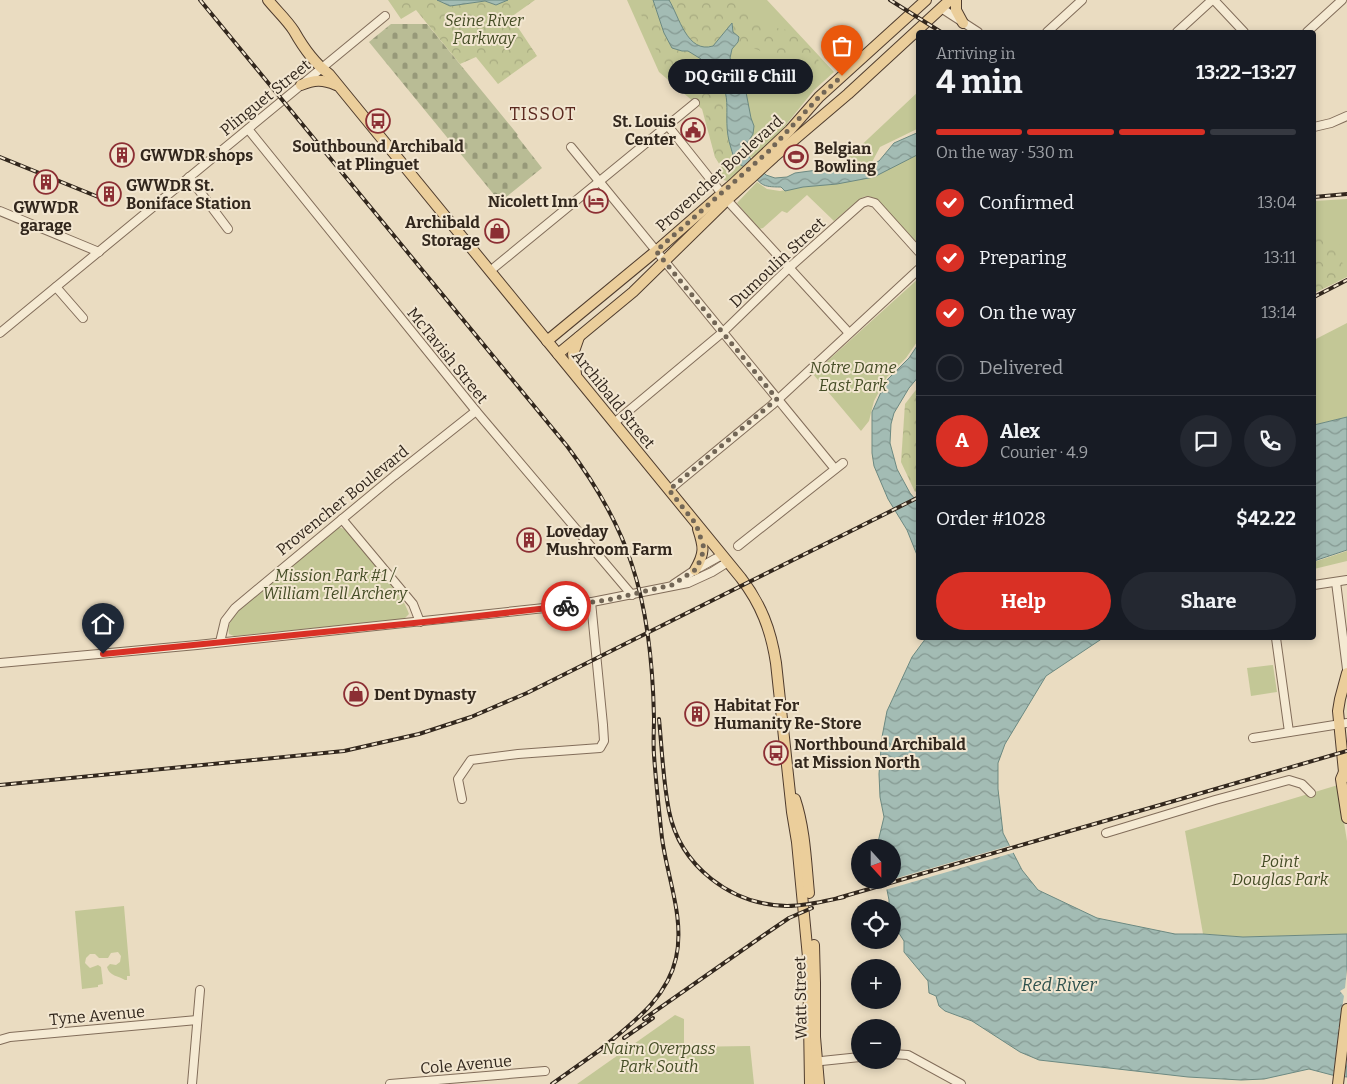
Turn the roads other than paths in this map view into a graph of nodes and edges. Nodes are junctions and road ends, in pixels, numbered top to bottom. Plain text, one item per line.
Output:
1 (268, 0) edge
2 (925, 0) edge
3 (950, 0) edge
4 (956, 0) edge
5 (1082, 0) edge
6 (1213, 0) edge
7 (1342, 0) edge
8 (941, 8) junction
9 (385, 16) dead end
10 (963, 23) junction
11 (917, 30) edge
12 (975, 30) edge
13 (1049, 30) edge
14 (1178, 30) edge
15 (1242, 30) edge
16 (1309, 30) edge
17 (916, 31) edge
18 (325, 69) junction
19 (301, 85) junction
20 (339, 86) junction
21 (695, 103) dead end
22 (1347, 116) edge
23 (668, 126) junction
24 (1316, 127) edge
25 (248, 129) junction
26 (797, 130) junction
27 (571, 147) dead end
28 (188, 177) junction
29 (599, 182) junction
30 (725, 196) junction
31 (0, 211) edge
32 (228, 229) dead end
33 (916, 249) edge
34 (656, 251) junction
35 (99, 252) junction
36 (665, 262) junction
37 (790, 267) junction
38 (490, 271) junction
39 (916, 272) edge
40 (56, 286) junction
41 (83, 318) dead end
42 (528, 318) junction
43 (569, 322) junction
44 (0, 332) edge
45 (723, 332) junction
46 (849, 333) junction
47 (579, 336) junction
48 (547, 341) junction
49 (558, 354) junction
50 (579, 382) junction
51 (777, 399) junction
52 (476, 411) junction
53 (614, 423) junction
54 (843, 463) dead end
55 (835, 470) junction
56 (669, 490) junction
57 (342, 519) junction
58 (696, 524) junction
59 (738, 546) dead end
60 (725, 558) junction
61 (695, 570) junction
62 (1347, 580) edge
63 (1336, 582) junction
64 (672, 585) junction
65 (1316, 585) edge
66 (632, 595) junction
67 (591, 602) junction
68 (420, 622) junction
69 (1276, 640) edge
70 (220, 642) junction
71 (0, 663) edge
72 (1347, 669) edge
73 (1347, 673) edge
74 (1343, 723) edge
75 (1289, 732) junction
76 (1253, 738) dead end
77 (1346, 774) edge
78 (1345, 788) edge
79 (1311, 793) dead end
80 (462, 799) dead end
81 (1347, 818) edge
82 (1106, 833) dead end
83 (807, 912) joint
84 (200, 990) dead end
85 (1347, 1009) edge
86 (196, 1020) junction
87 (0, 1040) edge
88 (901, 1055) edge
89 (851, 1058) edge
90 (813, 1062) junction
91 (545, 1071) dead end
92 (192, 1084) edge
93 (390, 1084) edge
94 (810, 1084) edge
95 (819, 1084) edge
96 (961, 1084) edge
97 (1338, 1084) edge

1 - 18 main road, Archibald Street
2 - 8 main road
2 - 26 main road, Provencher Boulevard
3 - 8 main road, Provencher Boulevard
4 - 10 main road
5 - 13 street
6 - 14 street
6 - 15 street
7 - 16 street
8 - 10 street
8 - 11 main road, Provencher Boulevard
9 - 18 street, Plinguet Street
10 - 12 street
17 - 26 main road, Provencher Boulevard
18 - 19 street, Plinguet Street
18 - 20 main road, Archibald Street
19 - 20 main road
19 - 25 street, Plinguet Street
20 - 38 main road, Archibald Street
21 - 23 street
22 - 24 street
23 - 29 street
23 - 30 street
25 - 28 street, Plinguet Street
25 - 52 street, McTavish Street
26 - 30 main road, Provencher Boulevard
27 - 29 street
28 - 32 street
28 - 35 street, Plinguet Street
29 - 34 street
29 - 38 street
30 - 34 main road, Provencher Boulevard
30 - 36 main road, Provencher Boulevard
30 - 37 street
31 - 35 street
33 - 37 street, Dumoulin Street
34 - 36 street
34 - 43 main road, Provencher Boulevard
35 - 40 street, Plinguet Street
36 - 45 street
36 - 47 main road, Provencher Boulevard
37 - 45 street, Dumoulin Street
37 - 46 street
38 - 42 main road, Archibald Street
39 - 46 street
40 - 41 street
40 - 44 street, Plinguet Street
42 - 43 main road
42 - 48 main road, Archibald Street
43 - 48 main road, Provencher Boulevard
45 - 51 street
45 - 53 street, Dumoulin Street
46 - 51 street
47 - 49 main road, Provencher Boulevard
47 - 50 main road
48 - 49 main road, Archibald Street
49 - 50 main road, Archibald Street
50 - 53 main road, Archibald Street
51 - 55 street
51 - 56 street
52 - 57 street, Provencher Boulevard
52 - 66 street, McTavish Street
53 - 56 main road, Archibald Street
54 - 55 street
55 - 59 street
56 - 58 main road, Archibald Street
57 - 68 street
57 - 70 street, Provencher Boulevard
58 - 60 main road, Archibald Street
58 - 61 main road
60 - 61 street
60 - 64 street
60 - 83 main road, Archibald Street
61 - 64 street
62 - 63 street
63 - 65 street
63 - 72 street
64 - 66 street
66 - 67 street
67 - 68 street
67 - 80 street
68 - 70 street
69 - 75 street
70 - 71 street
73 - 74 main road
74 - 75 street
74 - 77 main road
75 - 76 street
77 - 78 main road
78 - 81 main road
79 - 82 street
83 - 90 main road, Watt Street
84 - 86 street
85 - 97 main road
86 - 87 street, Tyne Avenue
86 - 92 street
88 - 96 street
89 - 90 street
90 - 94 main road, Watt Street
90 - 95 main road, Watt Street
91 - 93 street, Cole Avenue

